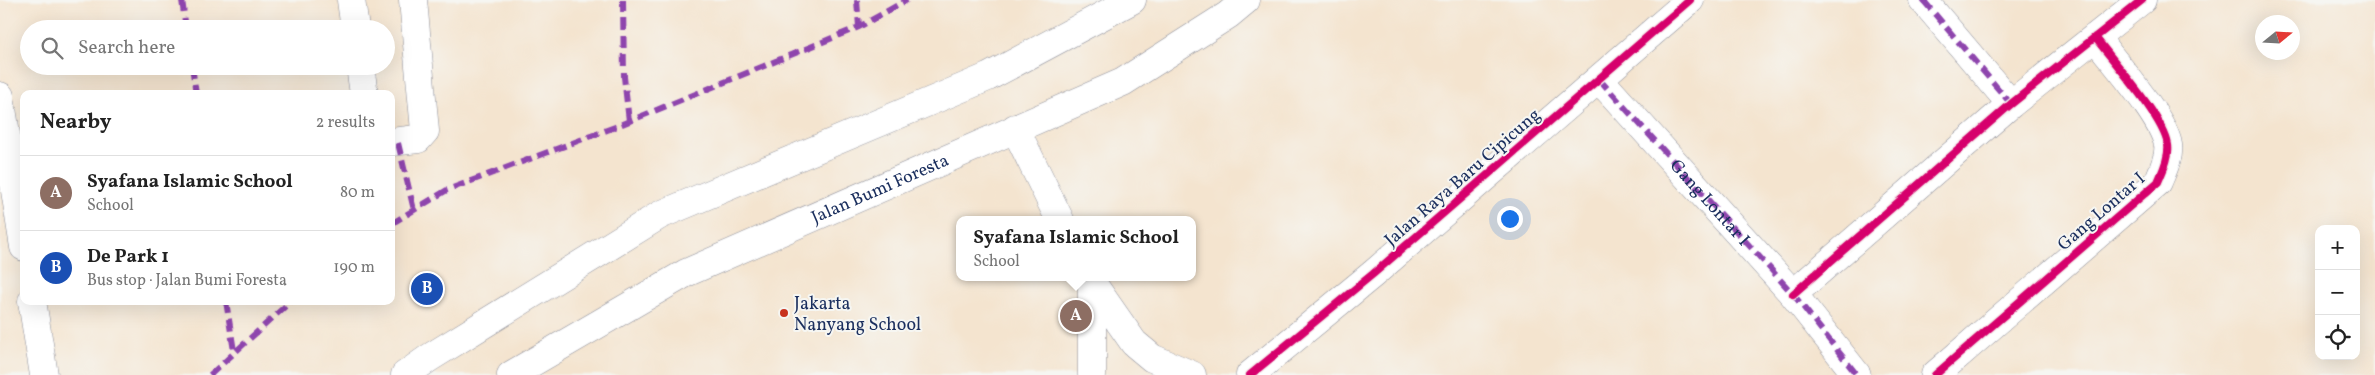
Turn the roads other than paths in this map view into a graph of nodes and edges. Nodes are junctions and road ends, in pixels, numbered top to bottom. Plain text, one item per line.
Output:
1 (351, 0) edge
2 (413, 0) edge
3 (1132, 0) edge
4 (1246, 0) edge
5 (1690, 0) edge
6 (1923, 0) edge
7 (2142, 0) edge
8 (354, 20) edge
9 (2095, 37) junction
10 (361, 75) edge
11 (1599, 79) junction
12 (363, 90) edge
13 (0, 96) edge
14 (2011, 104) junction
15 (1015, 128) junction
16 (395, 142) edge
17 (1058, 216) edge
18 (20, 222) edge
19 (1090, 282) edge
20 (1793, 294) junction
21 (33, 305) edge
22 (44, 375) edge
23 (405, 375) edge
24 (511, 375) edge
25 (1092, 375) edge
26 (1192, 375) edge
27 (1250, 375) edge
28 (1857, 375) edge
29 (1935, 375) edge

1 - 8 street
2 - 16 street
3 - 23 street
4 - 15 street, Jalan Bumi Foresta
5 - 11 street, Jalan Raya Baru Cipicung
6 - 14 street
7 - 9 street
9 - 14 street
9 - 29 street, Gang Lontar I
10 - 12 street
11 - 20 street, Gang Lontar I
11 - 27 street, Jalan Raya Baru Cipicung
13 - 18 street
14 - 20 street
15 - 17 street
15 - 24 street, Jalan Bumi Foresta
19 - 25 street
19 - 26 street
20 - 28 street, Gang Lontar I
21 - 22 street

